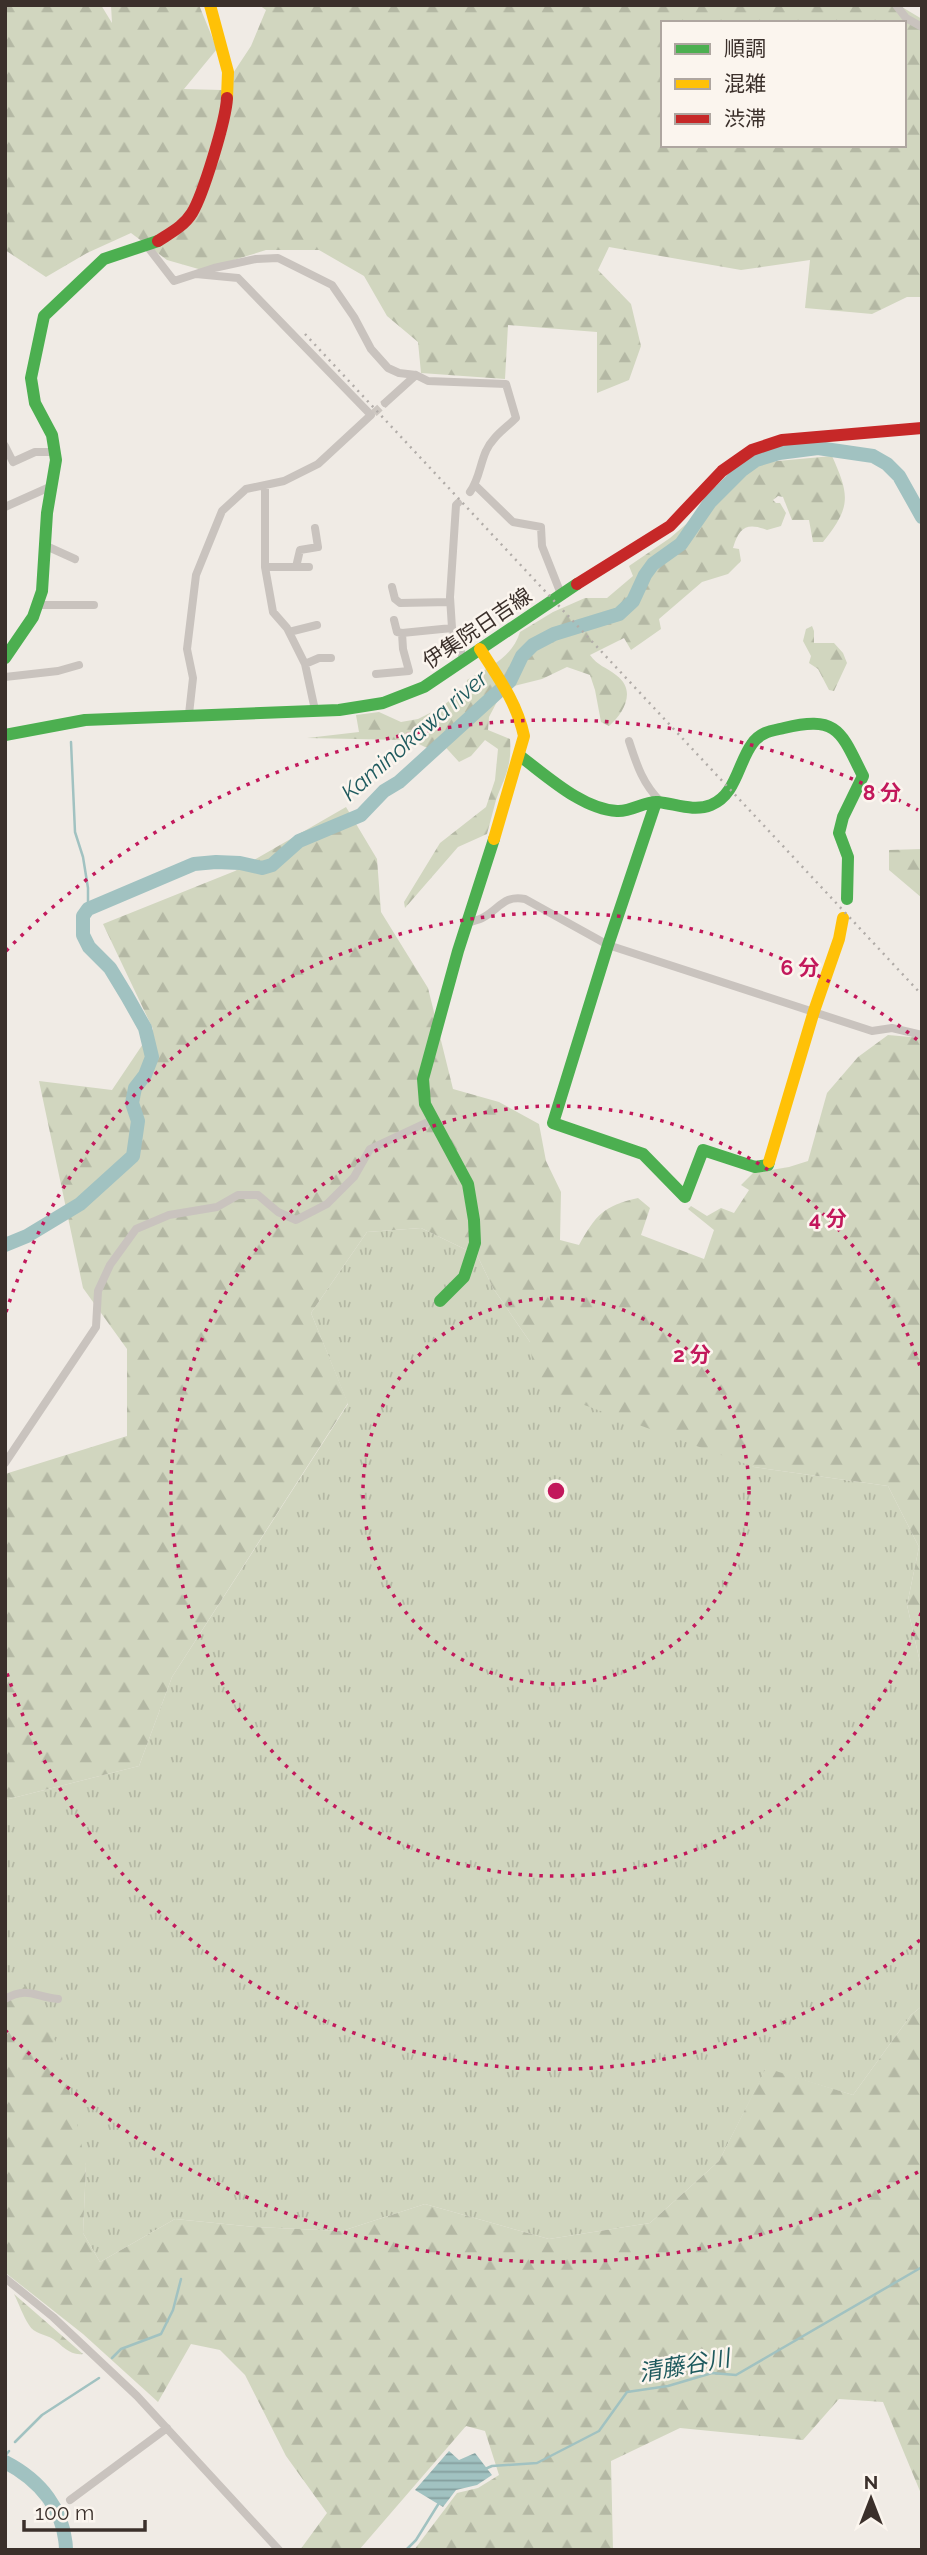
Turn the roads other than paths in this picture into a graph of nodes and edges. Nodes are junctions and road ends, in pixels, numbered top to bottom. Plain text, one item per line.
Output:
1 (209, 5) edge
2 (895, 5) edge
3 (922, 27) edge
4 (147, 246) junction
5 (196, 274) junction
6 (416, 374) junction
7 (385, 403) tunnel mouth
8 (922, 428) edge
9 (5, 446) edge
10 (54, 453) junction
11 (52, 486) junction
12 (265, 486) junction
13 (458, 503) dead end
14 (5, 507) edge
15 (315, 528) dead end
16 (44, 545) junction
17 (75, 559) dead end
18 (265, 567) junction
19 (296, 567) junction
20 (309, 567) dead end
21 (392, 587) dead end
22 (561, 594) junction
23 (450, 602) junction
24 (38, 605) junction
25 (94, 605) dead end
26 (394, 620) dead end
27 (317, 625) dead end
28 (452, 628) junction
29 (289, 632) junction
30 (402, 633) junction
31 (480, 649) junction
32 (5, 658) edge
33 (331, 658) dead end
34 (464, 660) junction
35 (305, 664) junction
36 (79, 665) dead end
37 (376, 674) dead end
38 (5, 677) edge
39 (315, 710) junction
40 (189, 714) junction
41 (5, 735) edge
42 (629, 741) dead end
43 (520, 756) junction
44 (659, 802) junction
45 (847, 899) dead end
46 (843, 918) dead end
47 (467, 923) junction
48 (608, 944) junction
49 (814, 1012) junction
50 (922, 1035) edge
51 (432, 1120) junction
52 (440, 1301) dead end
53 (5, 1463) edge
54 (5, 1999) edge
55 (58, 1999) dead end
56 (5, 2278) edge
57 (166, 2428) junction
58 (70, 2500) dead end
59 (279, 2550) edge

1 - 4 street
2 - 3 street
4 - 5 street
4 - 10 street
5 - 6 street
5 - 12 street
6 - 7 street
6 - 22 street
8 - 22 street, 伊集院日吉線
9 - 10 street
10 - 11 street
11 - 14 street
11 - 16 street
12 - 18 street
12 - 40 street
13 - 23 street
15 - 19 street
16 - 17 street
16 - 24 street
18 - 19 street
18 - 29 street
19 - 20 street
21 - 23 street
22 - 31 street, 伊集院日吉線
23 - 28 street
24 - 25 street
24 - 32 street
26 - 30 street
27 - 29 street
28 - 30 street
28 - 34 street
29 - 35 street
30 - 37 street
31 - 34 street, 伊集院日吉線
31 - 43 street
33 - 35 street
34 - 39 street, 伊集院日吉線
35 - 39 street
36 - 38 street
39 - 40 street, 伊集院日吉線
40 - 41 street, 伊集院日吉線
42 - 44 street
43 - 44 street
43 - 47 street
44 - 45 street
44 - 48 street
46 - 49 street
47 - 48 street
47 - 51 street
48 - 49 street
48 - 49 street
49 - 50 street
51 - 52 street
51 - 53 street
54 - 55 street
56 - 57 street
57 - 58 street
57 - 59 street

